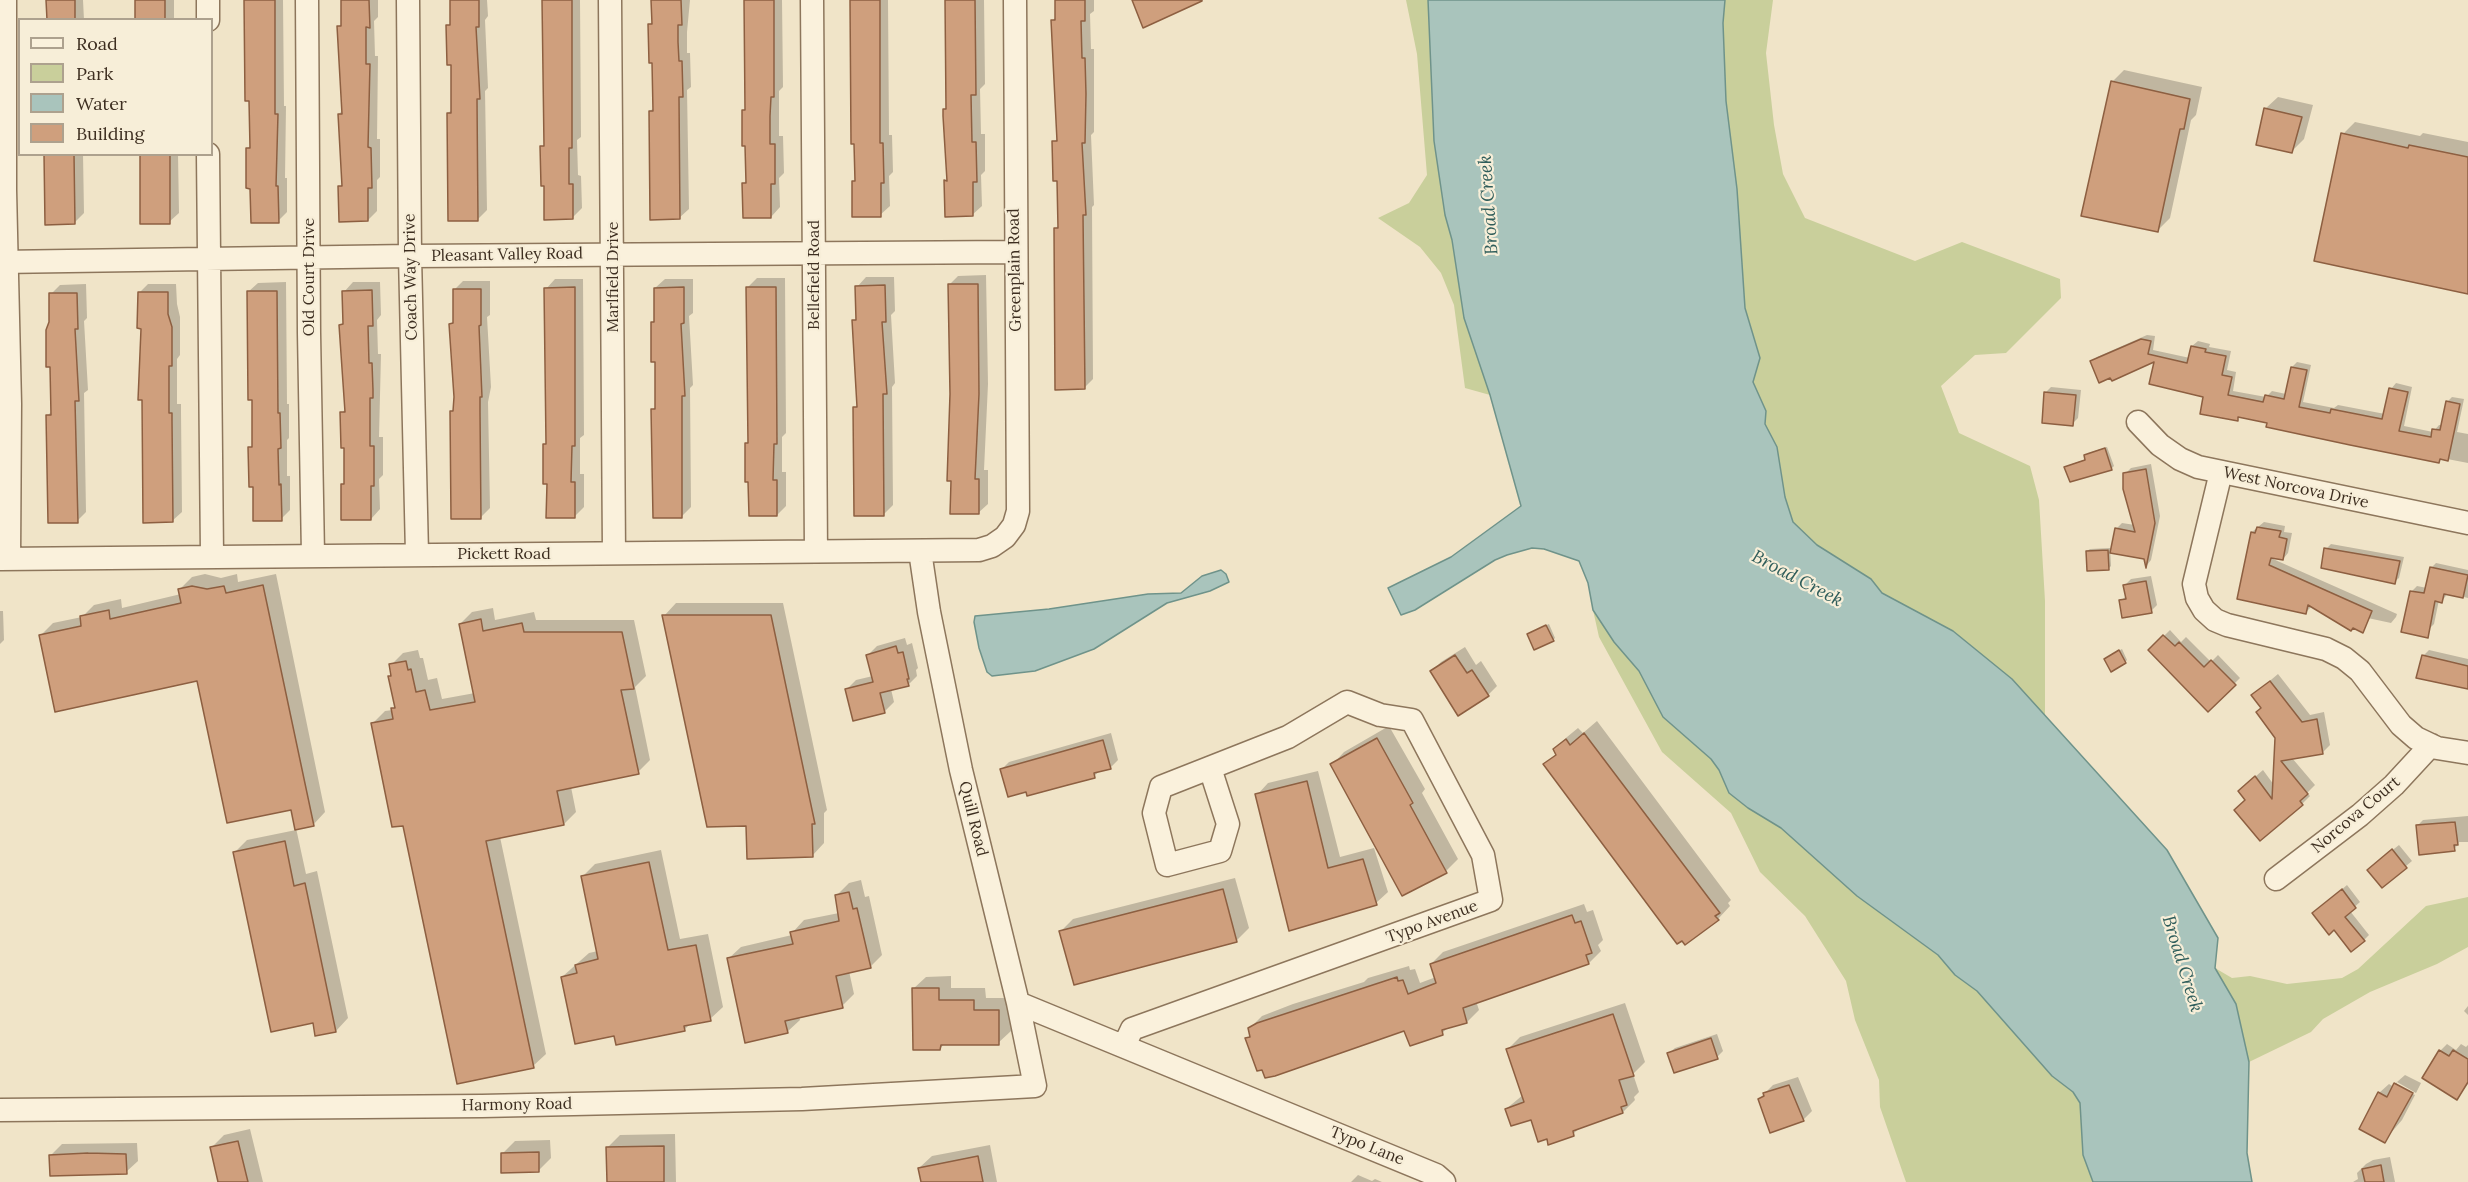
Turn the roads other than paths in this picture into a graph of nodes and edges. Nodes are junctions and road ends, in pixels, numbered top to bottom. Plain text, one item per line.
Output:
1 (5, 0) edge
2 (208, 0) edge
3 (307, 0) edge
4 (408, 0) edge
5 (610, 0) edge
6 (812, 0) edge
7 (1015, 0) edge
8 (208, 18) edge
9 (208, 156) edge
10 (1015, 252) junction
11 (814, 253) junction
12 (613, 254) junction
13 (410, 256) junction
14 (309, 257) junction
15 (209, 259) junction
16 (3, 262) edge
17 (2138, 422) dead end
18 (2221, 472) junction
19 (2468, 523) edge
20 (1005, 537) joint
21 (920, 550) junction
22 (816, 551) junction
23 (614, 553) junction
24 (417, 554) junction
25 (313, 555) junction
26 (212, 556) junction
27 (4, 559) edge
28 (2431, 745) junction
29 (2468, 753) edge
30 (1210, 768) dead end
31 (2276, 879) dead end
32 (1018, 1003) junction
33 (1124, 1046) junction
34 (1035, 1086) joint
35 (0, 1110) edge
36 (1444, 1182) edge

1 - 16 street
2 - 8 street
3 - 14 street, Old Court Drive
4 - 13 street, Coach Way Drive
5 - 12 street, Marlfield Drive
6 - 11 street, Bellefield Road
7 - 10 street, Greenplain Road
9 - 15 street
10 - 11 street, Pleasant Valley Road
10 - 20 street, Greenplain Road
11 - 12 street, Pleasant Valley Road
11 - 22 street, Bellefield Road
12 - 13 street, Pleasant Valley Road
12 - 23 street, Marlfield Drive
13 - 14 street, Pleasant Valley Road
13 - 24 street, Coach Way Drive
14 - 15 street, Pleasant Valley Road
14 - 25 street, Old Court Drive
15 - 16 street, Pleasant Valley Road
15 - 26 street
16 - 27 street
17 - 18 street, West Norcova Drive
18 - 19 street, West Norcova Drive
18 - 28 street
20 - 21 street, Pickett Road
21 - 22 street, Pickett Road
21 - 32 street, Quill Road
22 - 23 street, Pickett Road
23 - 24 street, Pickett Road
24 - 25 street, Pickett Road
25 - 26 street, Pickett Road
26 - 27 street, Pickett Road
28 - 29 street
28 - 31 street, Norcova Court
30 - 33 street, Typo Avenue
32 - 33 street
32 - 34 street, Quill Road
33 - 36 street, Typo Lane
34 - 35 street, Harmony Road

